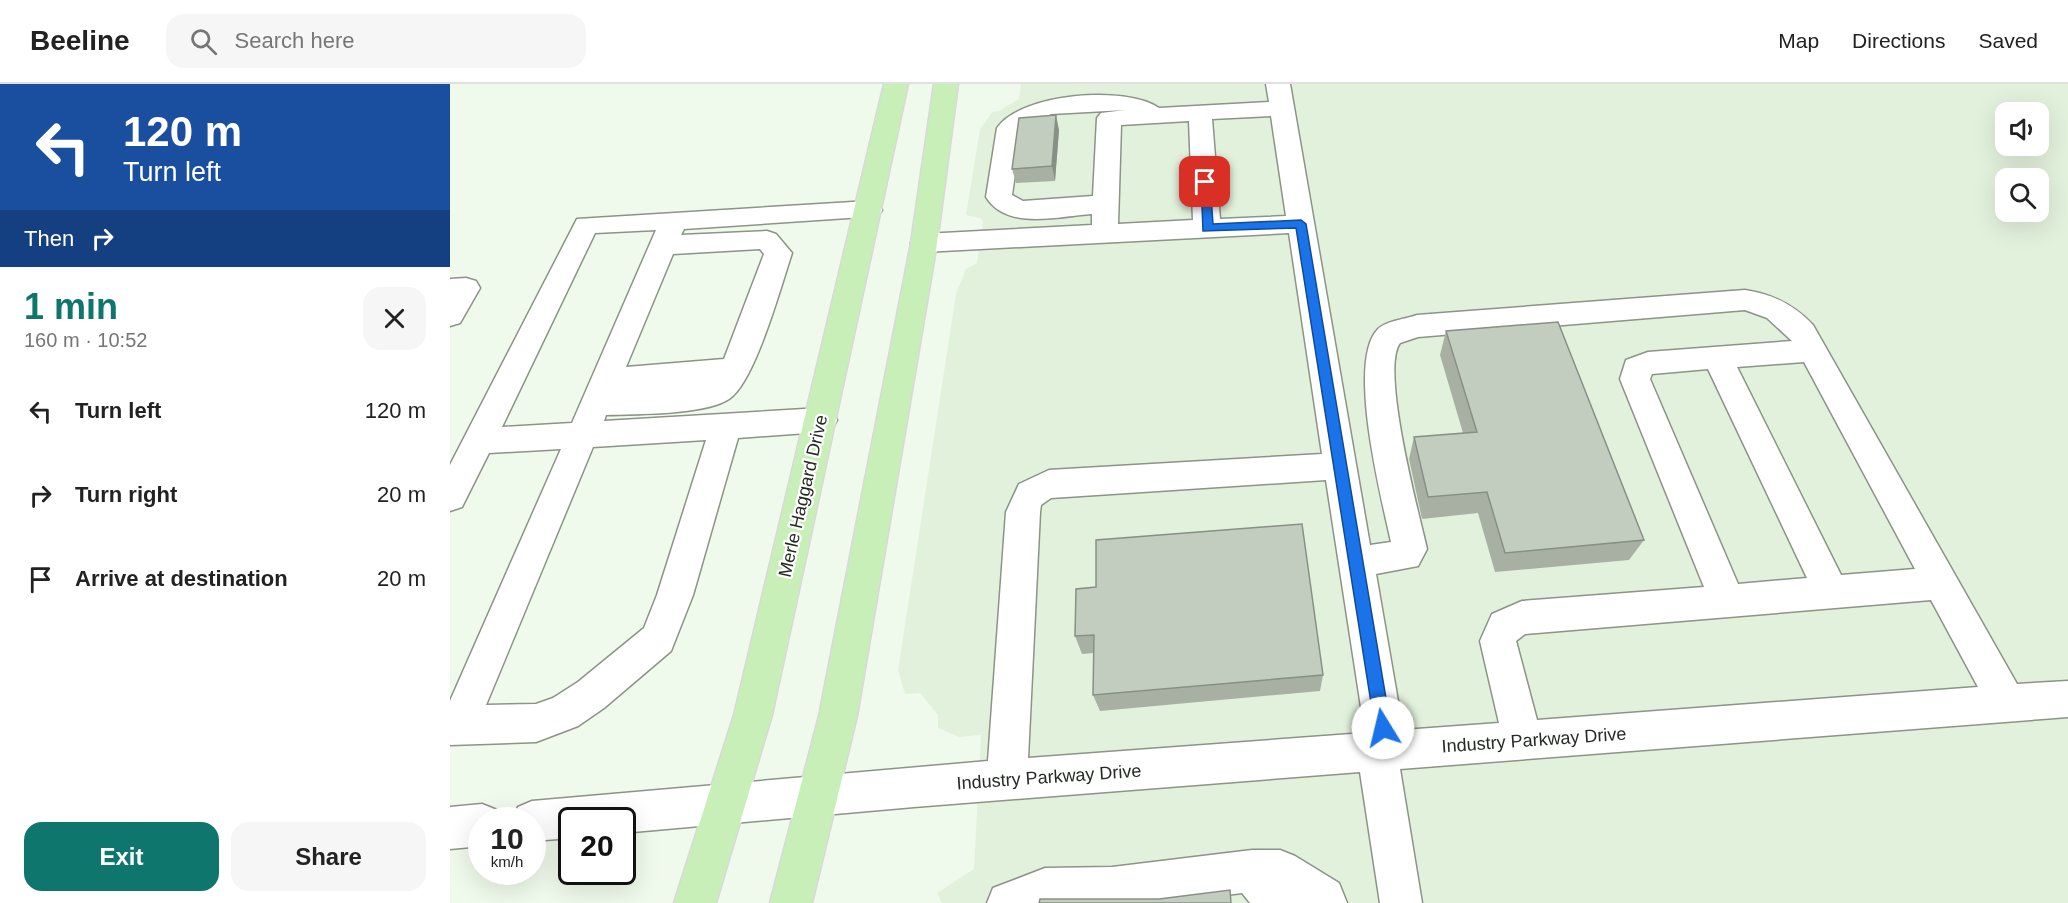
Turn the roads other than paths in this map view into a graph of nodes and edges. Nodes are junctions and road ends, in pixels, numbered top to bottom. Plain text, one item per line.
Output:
1 (896, 84) edge
2 (946, 84) edge
3 (1280, 96) edge
4 (1200, 113) junction
5 (1155, 116) junction
6 (1106, 204) junction
7 (869, 210) junction
8 (1301, 224) junction
9 (1207, 228) junction
10 (668, 232) junction
11 (1105, 233) junction
12 (924, 243) junction
13 (450, 289) edge
14 (450, 316) edge
15 (1813, 350) junction
16 (1717, 357) junction
17 (600, 392) junction
18 (821, 420) junction
19 (726, 426) junction
20 (582, 436) junction
21 (479, 441) junction
22 (1340, 466) junction
23 (450, 497) edge
24 (1356, 562) junction
25 (1941, 583) junction
26 (1831, 592) junction
27 (1728, 601) junction
28 (2068, 699) edge
29 (2007, 704) junction
30 (455, 725) edge
31 (1522, 741) junction
32 (1382, 752) junction
33 (1007, 780) junction
34 (820, 795) junction
35 (724, 802) junction
36 (546, 820) edge
37 (468, 826) edge
38 (450, 828) edge
39 (1264, 887) edge
40 (695, 903) edge
41 (791, 903) edge
42 (1008, 903) edge
43 (1326, 903) edge
44 (1401, 903) edge

1 - 7 main road, Merle Haggard Drive
2 - 12 main road
3 - 4 street
3 - 8 street
4 - 5 street
4 - 9 street
5 - 6 street
5 - 6 street
6 - 11 street
7 - 10 street
7 - 18 main road, Merle Haggard Drive
8 - 9 street
8 - 22 street
9 - 11 street
10 - 17 street
10 - 17 street
10 - 21 street
11 - 12 street
12 - 34 main road
13 - 14 street
15 - 16 street
15 - 24 street
15 - 25 street
16 - 26 street
16 - 27 street
17 - 20 street
18 - 19 street
18 - 35 main road, Merle Haggard Drive
19 - 20 street
19 - 30 street
20 - 21 street
20 - 30 street
21 - 23 street
22 - 24 street
22 - 33 street
24 - 32 street
25 - 26 street
25 - 29 street
26 - 27 street
27 - 31 street
28 - 29 street, Industry Parkway Drive
29 - 31 street, Industry Parkway Drive
31 - 32 street, Industry Parkway Drive
32 - 33 street, Industry Parkway Drive
32 - 44 street
33 - 34 street, Industry Parkway Drive
34 - 35 street, Industry Parkway Drive
34 - 41 main road
35 - 36 street, Industry Parkway Drive
35 - 40 main road, Merle Haggard Drive
37 - 38 street
39 - 42 street
39 - 43 street

